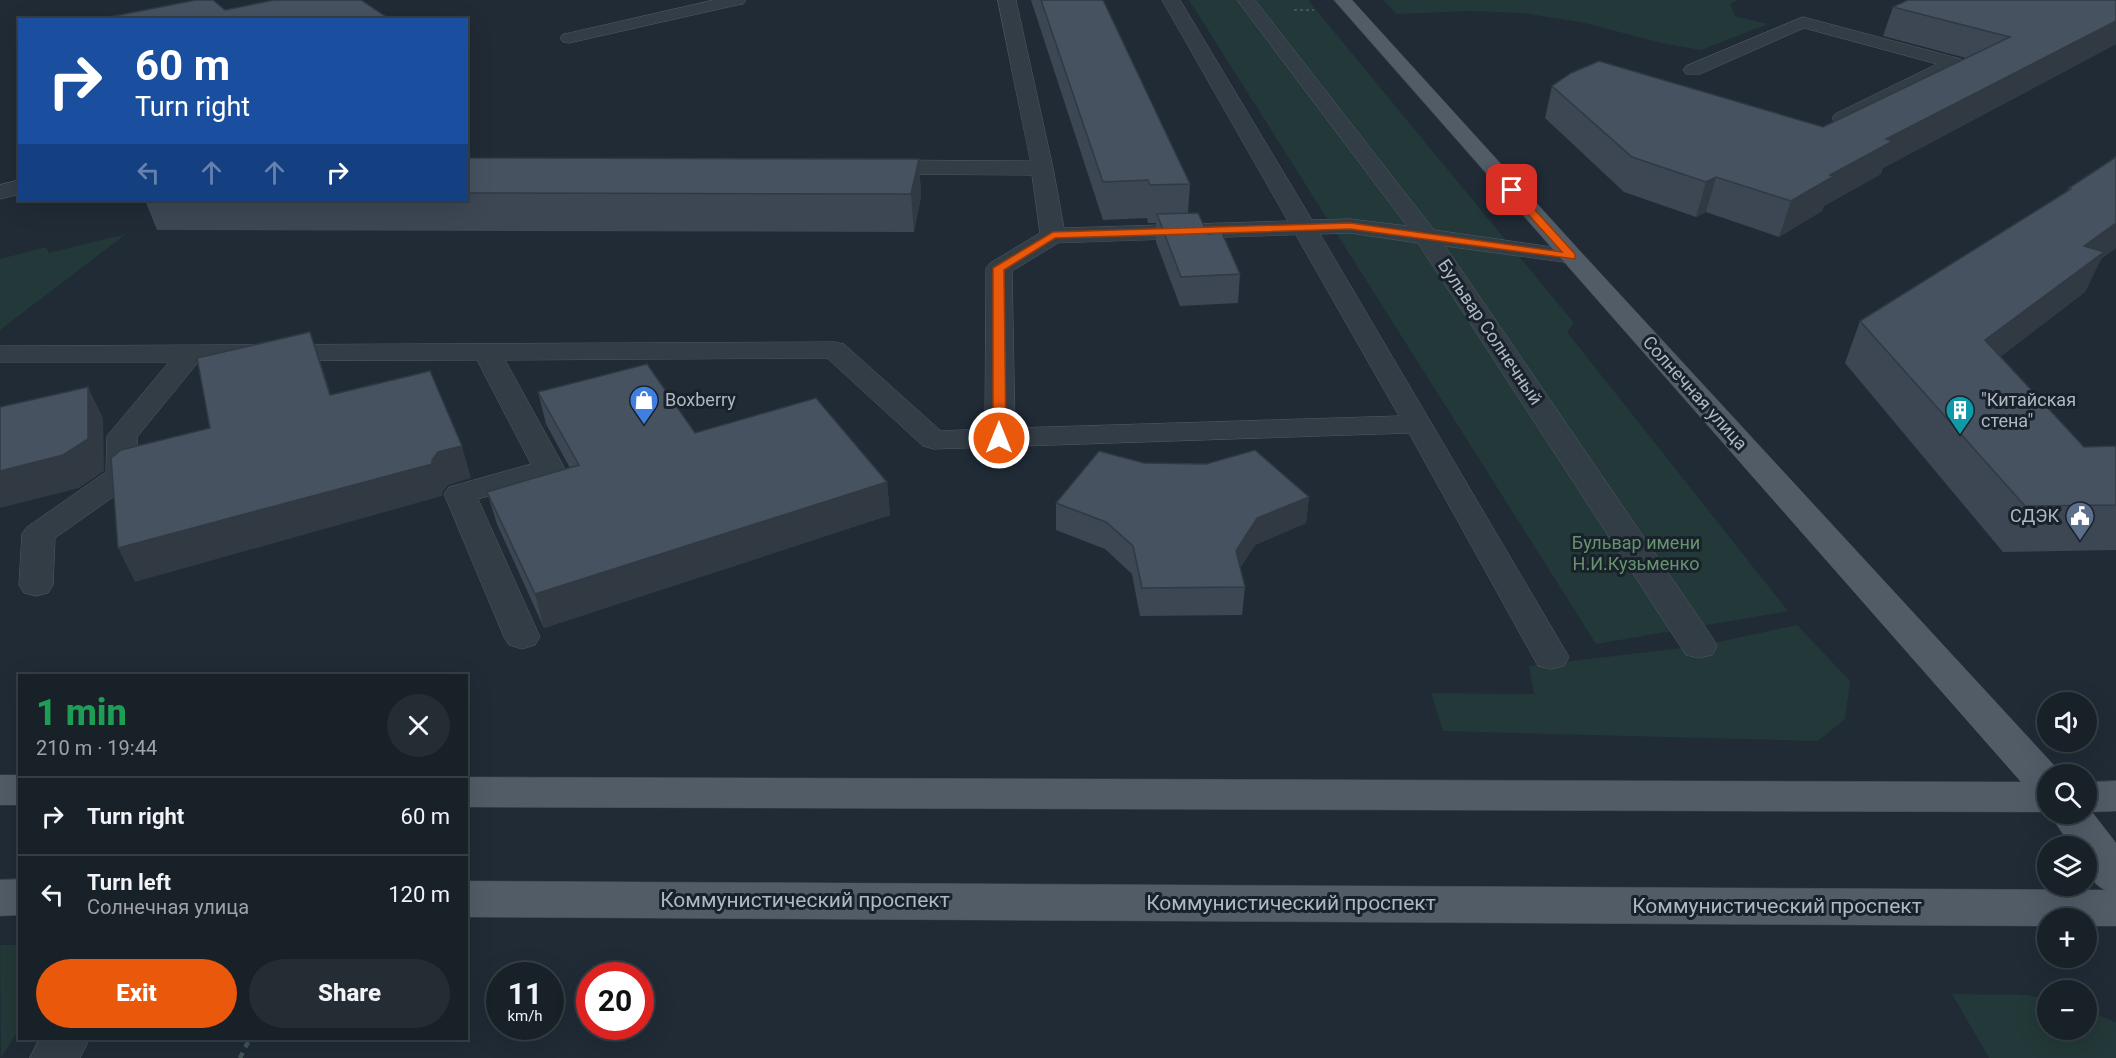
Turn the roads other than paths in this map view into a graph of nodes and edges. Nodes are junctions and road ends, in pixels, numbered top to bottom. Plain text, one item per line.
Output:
1 (737, 0) edge
2 (1007, 0) edge
3 (1171, 0) edge
4 (1246, 0) edge
5 (1344, 0) edge
6 (569, 38) dead end
7 (1693, 70) dead end
8 (1829, 125) edge
9 (850, 167) edge
10 (1042, 168) junction
11 (18, 188) edge
12 (0, 192) edge
13 (1303, 226) junction
14 (1053, 236) junction
15 (1427, 237) junction
16 (1571, 256) junction
17 (487, 352) junction
18 (191, 353) junction
19 (0, 354) edge
20 (1419, 424) junction
21 (999, 438) junction
22 (36, 585) dead end
23 (522, 637) dead end
24 (1699, 646) dead end
25 (1551, 657) dead end
26 (2037, 773) edge
27 (0, 790) edge
28 (18, 790) edge
29 (468, 792) edge
30 (2116, 796) edge
31 (2037, 797) edge
32 (2097, 797) edge
33 (2078, 824) edge
34 (2116, 876) edge
35 (0, 897) edge
36 (18, 897) edge
37 (468, 898) edge
38 (2116, 908) edge
39 (65, 1040) edge
40 (54, 1058) edge

1 - 6 street
2 - 10 street
3 - 13 street
4 - 15 street, Бульвар Солнечный
5 - 16 main road, Солнечная улица
7 - 8 street
9 - 10 street
10 - 14 street
11 - 12 street
13 - 14 street
13 - 15 street
13 - 20 street
14 - 21 street
15 - 16 street
15 - 24 street, Бульвар Солнечный
16 - 26 main road, Солнечная улица
17 - 18 street
17 - 21 street
17 - 23 street
18 - 19 street
18 - 22 street
20 - 21 street
20 - 25 street
27 - 28 main road
29 - 31 main road
30 - 32 main road
33 - 34 main road
35 - 36 main road
37 - 38 main road, Коммунистический проспект
39 - 40 street

